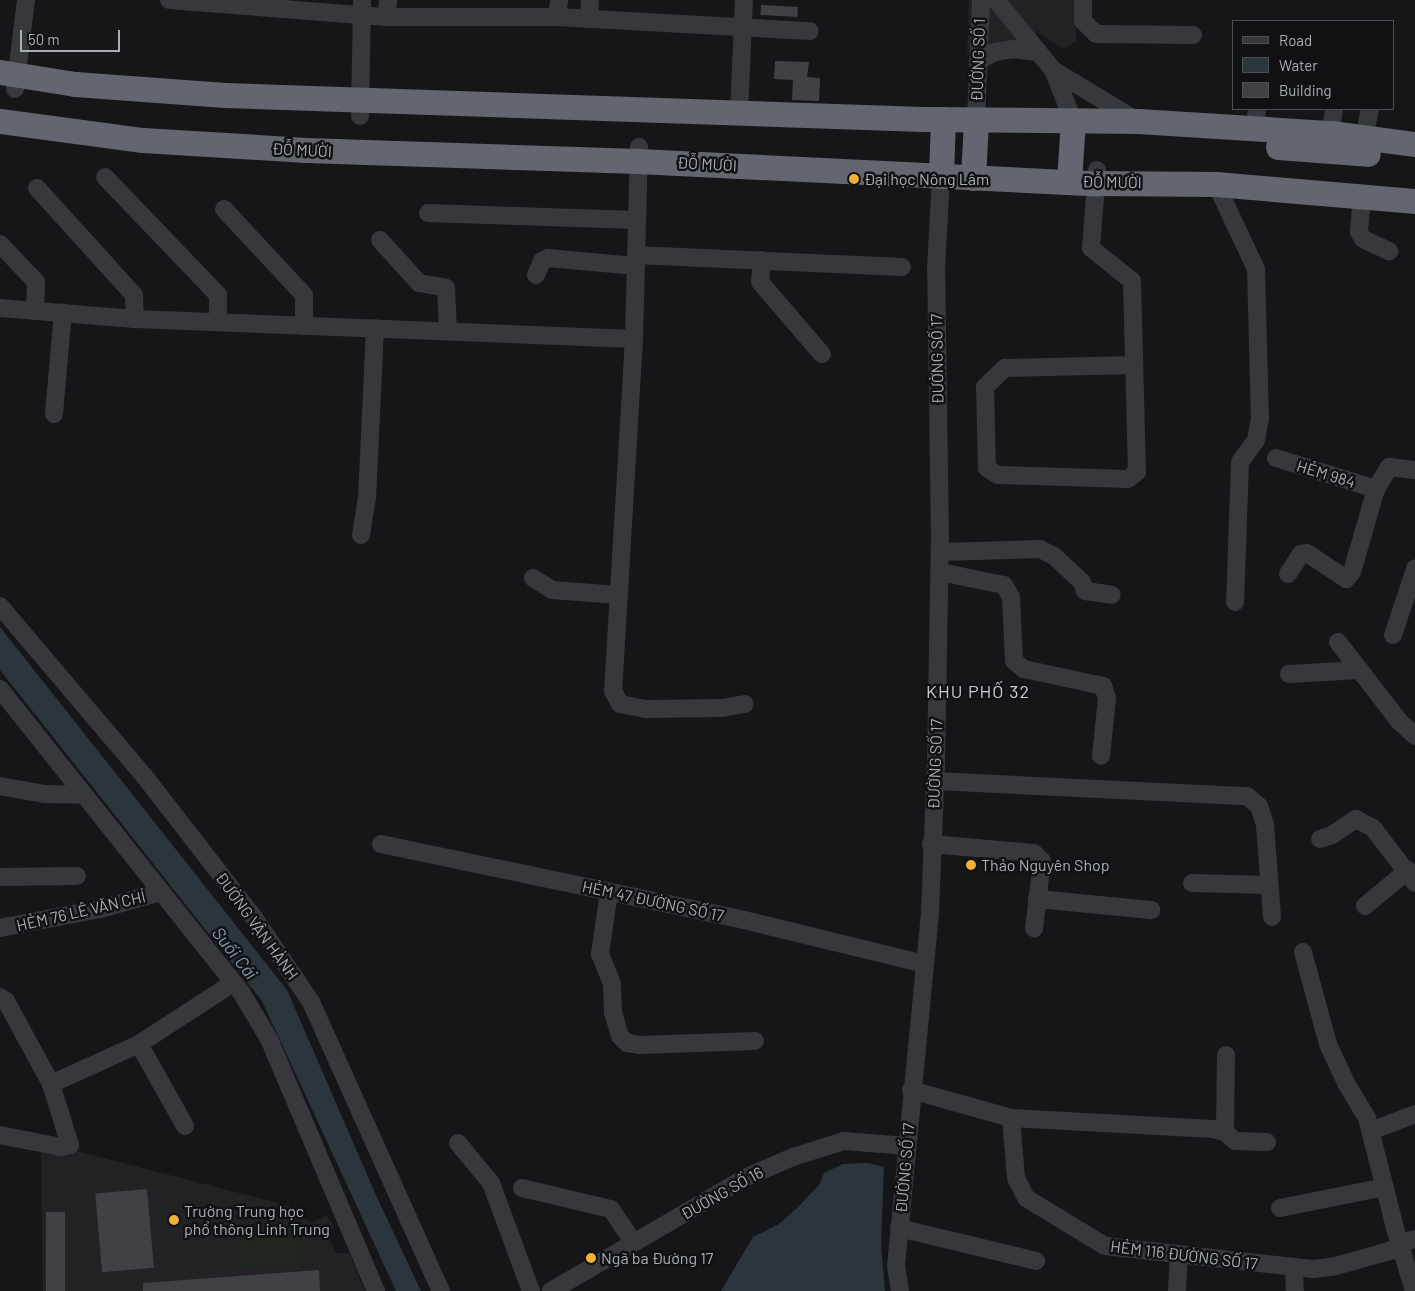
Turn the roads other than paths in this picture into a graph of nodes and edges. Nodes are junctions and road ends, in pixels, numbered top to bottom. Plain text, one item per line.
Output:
1 (26, 0) edge
2 (169, 0) edge
3 (590, 0) edge
4 (744, 0) edge
5 (981, 0) edge
6 (996, 0) edge
7 (1082, 0) edge
8 (362, 8) edge
9 (387, 9) edge
10 (558, 9) edge
11 (589, 19) junction
12 (743, 27) junction
13 (810, 31) dead end
14 (1193, 35) dead end
15 (1039, 52) junction
16 (978, 61) junction
17 (1053, 70) junction
18 (6, 86) edge
19 (360, 108) junction
20 (1334, 110) edge
21 (1370, 110) edge
22 (739, 114) junction
23 (1255, 119) edge
24 (0, 121) edge
25 (976, 121) junction
26 (1138, 121) junction
27 (942, 126) junction
28 (1072, 128) junction
29 (1331, 133) junction
30 (1364, 137) junction
31 (1415, 144) edge
32 (638, 154) junction
33 (1415, 160) edge
34 (941, 169) junction
35 (974, 171) junction
36 (1069, 175) junction
37 (1096, 176) junction
38 (106, 177) dead end
39 (1216, 184) junction
40 (37, 188) dead end
41 (1415, 188) edge
42 (1362, 196) junction
43 (1415, 201) edge
44 (224, 210) dead end
45 (428, 214) dead end
46 (637, 220) junction
47 (380, 240) dead end
48 (0, 244) edge
49 (1389, 251) dead end
50 (636, 260) junction
51 (762, 260) junction
52 (902, 267) dead end
53 (536, 275) dead end
54 (0, 308) edge
55 (35, 310) junction
56 (63, 312) junction
57 (135, 319) junction
58 (218, 322) junction
59 (304, 326) junction
60 (375, 328) junction
61 (448, 330) junction
62 (634, 339) junction
63 (822, 354) dead end
64 (1134, 365) junction
65 (54, 414) dead end
66 (1276, 458) dead end
67 (1415, 470) edge
68 (1376, 489) junction
69 (361, 535) dead end
70 (940, 552) junction
71 (1415, 569) edge
72 (940, 572) junction
73 (1288, 574) dead end
74 (533, 578) dead end
75 (619, 594) junction
76 (1112, 594) dead end
77 (1235, 602) dead end
78 (0, 606) edge
79 (1393, 635) dead end
80 (1338, 642) dead end
81 (1360, 670) junction
82 (1289, 674) dead end
83 (0, 689) edge
84 (745, 704) dead end
85 (1415, 736) edge
86 (1101, 756) dead end
87 (935, 781) junction
88 (0, 786) edge
89 (84, 795) junction
90 (1320, 839) dead end
91 (381, 844) dead end
92 (931, 844) junction
93 (77, 876) dead end
94 (1411, 876) edge
95 (0, 877) edge
96 (1192, 883) dead end
97 (1269, 885) junction
98 (161, 892) junction
99 (609, 892) junction
100 (1038, 899) junction
101 (1365, 906) dead end
102 (1152, 910) dead end
103 (1272, 917) dead end
104 (0, 928) edge
105 (1034, 929) dead end
106 (1302, 952) dead end
107 (925, 964) junction
108 (234, 983) junction
109 (0, 997) edge
110 (755, 1041) dead end
111 (139, 1044) junction
112 (1226, 1054) dead end
113 (51, 1084) junction
114 (911, 1090) junction
115 (1415, 1114) edge
116 (1011, 1118) junction
117 (185, 1126) dead end
118 (1371, 1131) junction
119 (1225, 1132) junction
120 (0, 1135) edge
121 (1267, 1142) dead end
122 (458, 1144) dead end
123 (906, 1146) junction
124 (1385, 1187) junction
125 (522, 1188) dead end
126 (1280, 1208) dead end
127 (899, 1228) junction
128 (1407, 1241) edge
129 (632, 1242) junction
130 (1179, 1254) junction
131 (1036, 1261) dead end
132 (1294, 1267) junction
133 (376, 1291) edge
134 (441, 1291) edge
135 (530, 1291) edge
136 (551, 1291) edge
137 (900, 1291) edge
138 (1177, 1291) edge
139 (1295, 1291) edge
140 (1414, 1291) edge

1 - 18 street
2 - 8 street
3 - 11 street
4 - 12 street
5 - 16 street, ĐƯỜNG SỐ 1
6 - 15 street, ĐƯỜNG SỐ 1
7 - 14 street
8 - 9 street
8 - 19 street
9 - 10 street
10 - 11 street
11 - 12 street
12 - 13 street
12 - 22 street
15 - 16 street
15 - 17 street, ĐƯỜNG SỐ 1
16 - 25 street, ĐƯỜNG SỐ 1
17 - 26 street
17 - 28 street, ĐƯỜNG SỐ 1
18 - 19 highway
18 - 32 highway, ĐỖ MƯỜI
19 - 22 highway
19 - 27 highway
20 - 29 street
21 - 30 street
22 - 27 highway
23 - 26 highway
23 - 29 highway
24 - 32 highway, ĐỖ MƯỜI
25 - 27 highway
25 - 28 highway
25 - 35 highway
26 - 28 highway
27 - 34 highway
28 - 33 highway
28 - 36 highway
29 - 30 highway
30 - 31 highway
32 - 34 highway, ĐỖ MƯỜI
32 - 46 street
34 - 35 highway, ĐỖ MƯỜI
34 - 70 street, ĐƯỜNG SỐ 17
35 - 36 highway, ĐỖ MƯỜI
36 - 37 highway, ĐỖ MƯỜI
37 - 39 highway, ĐỖ MƯỜI
37 - 41 highway, ĐỖ MƯỜI
37 - 64 street
38 - 58 street
39 - 42 highway, ĐỖ MƯỜI
39 - 77 street
40 - 57 street
42 - 43 highway, ĐỖ MƯỜI
42 - 49 street
44 - 59 street
45 - 46 street
46 - 50 street
47 - 61 street
48 - 55 street
50 - 51 street
50 - 53 street
50 - 62 street
51 - 52 street
51 - 63 street
54 - 55 street
55 - 56 street
56 - 57 street
56 - 65 street
57 - 58 street
58 - 59 street
59 - 60 street
60 - 61 street
60 - 69 street
61 - 62 street
62 - 75 street
64 - 64 street
66 - 68 street, HẺM 984
67 - 68 street
68 - 73 street
70 - 72 street, ĐƯỜNG SỐ 17
70 - 76 street
71 - 79 street
72 - 86 street
72 - 87 street, ĐƯỜNG SỐ 17
74 - 75 street
75 - 84 street
78 - 134 street, ĐƯỜNG VẬN HÀNH
80 - 81 street
81 - 82 street
81 - 85 street
83 - 89 street
87 - 92 street, ĐƯỜNG SỐ 17
87 - 97 street
88 - 89 street
89 - 98 street
90 - 94 street
91 - 99 street, HẺM 47 ĐƯỜNG SỐ 17
92 - 100 street
92 - 107 street, ĐƯỜNG SỐ 17
93 - 95 street
94 - 101 street
96 - 97 street
97 - 103 street
98 - 104 street, HẺM 76 LÊ VĂN CHÍ
98 - 108 street
99 - 107 street, HẺM 47 ĐƯỜNG SỐ 17
99 - 110 street
100 - 102 street
100 - 105 street
106 - 118 street
107 - 114 street, ĐƯỜNG SỐ 17
108 - 111 street
108 - 133 street
109 - 113 street
111 - 113 street
111 - 117 street
112 - 119 street
113 - 120 street
114 - 116 street
114 - 123 street, ĐƯỜNG SỐ 17
115 - 118 street
116 - 119 street
116 - 130 street, HẺM 116 ĐƯỜNG SỐ 17
118 - 124 street
119 - 121 street
122 - 135 street
123 - 127 street, ĐƯỜNG SỐ 17
123 - 129 street, ĐƯỜNG SỐ 16
124 - 126 street
124 - 128 street
125 - 129 street
127 - 131 street
127 - 137 street, ĐƯỜNG SỐ 17
128 - 132 street, HẺM 116 ĐƯỜNG SỐ 17
128 - 140 street
129 - 136 street, ĐƯỜNG SỐ 16
130 - 132 street, HẺM 116 ĐƯỜNG SỐ 17
130 - 138 street
132 - 139 street

